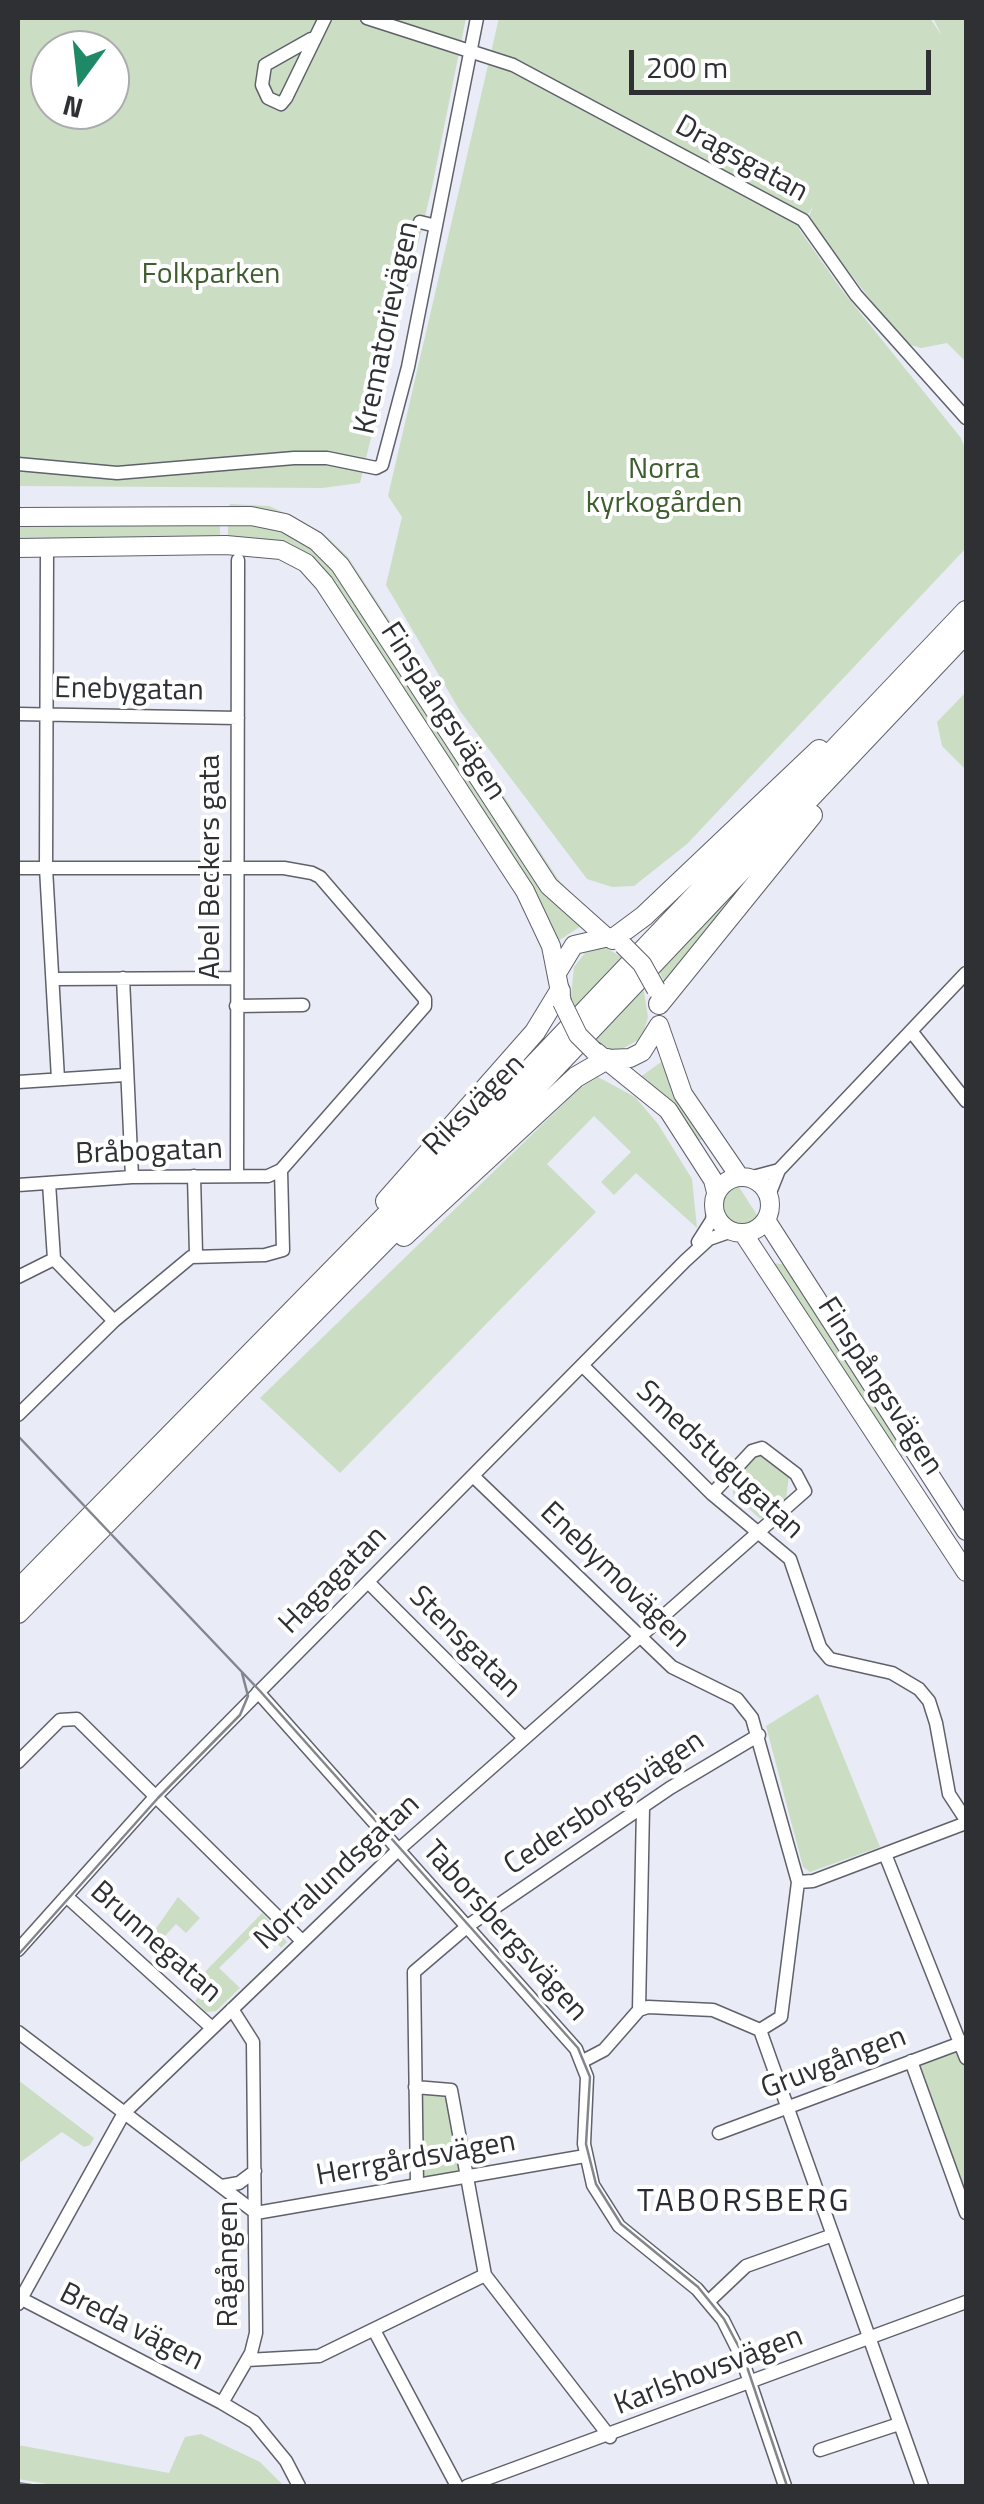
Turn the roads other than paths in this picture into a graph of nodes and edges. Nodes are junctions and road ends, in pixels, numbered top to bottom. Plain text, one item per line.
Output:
1 (325, 18) edge
2 (366, 18) edge
3 (478, 18) edge
4 (311, 40) junction
5 (471, 51) junction
6 (420, 222) dead end
7 (436, 226) junction
8 (966, 418) edge
9 (18, 464) edge
10 (18, 517) edge
11 (18, 548) edge
12 (48, 548) junction
13 (232, 552) junction
14 (966, 611) edge
15 (966, 634) edge
16 (933, 668) junction
17 (901, 681) junction
18 (18, 714) edge
19 (48, 714) junction
20 (238, 718) junction
21 (18, 868) edge
22 (46, 868) junction
23 (237, 868) junction
24 (614, 940) junction
25 (966, 973) edge
26 (53, 978) junction
27 (122, 978) junction
28 (236, 978) junction
29 (560, 989) junction
30 (236, 1006) junction
31 (303, 1006) dead end
32 (658, 1006) junction
33 (910, 1031) junction
34 (600, 1055) junction
35 (125, 1075) junction
36 (58, 1079) junction
37 (18, 1082) edge
38 (966, 1100) edge
39 (281, 1170) junction
40 (780, 1170) junction
41 (237, 1175) junction
42 (194, 1176) junction
43 (132, 1177) junction
44 (744, 1177) junction
45 (49, 1183) junction
46 (18, 1185) edge
47 (769, 1195) junction
48 (715, 1198) junction
49 (766, 1220) junction
50 (738, 1232) junction
51 (693, 1253) junction
52 (196, 1254) junction
53 (54, 1259) junction
54 (348, 1267) junction
55 (18, 1278) edge
56 (114, 1321) junction
57 (582, 1365) junction
58 (18, 1415) edge
59 (473, 1476) junction
60 (712, 1494) junction
61 (966, 1531) edge
62 (757, 1533) junction
63 (966, 1572) edge
64 (368, 1582) junction
65 (18, 1590) edge
66 (18, 1613) edge
67 (639, 1634) junction
68 (258, 1692) junction
69 (759, 1736) junction
70 (524, 1738) junction
71 (18, 1762) edge
72 (156, 1796) junction
73 (643, 1808) junction
74 (966, 1821) edge
75 (398, 1850) junction
76 (885, 1854) junction
77 (798, 1882) junction
78 (66, 1896) junction
79 (467, 1926) junction
80 (302, 1940) junction
81 (18, 1950) edge
82 (232, 2009) junction
83 (640, 2010) junction
84 (211, 2027) junction
85 (760, 2030) junction
86 (18, 2032) edge
87 (964, 2042) edge
88 (966, 2058) edge
89 (912, 2061) junction
90 (582, 2062) junction
91 (415, 2088) junction
92 (788, 2108) junction
93 (124, 2112) junction
94 (718, 2133) dead end
95 (585, 2156) junction
96 (255, 2171) junction
97 (467, 2177) junction
98 (222, 2186) junction
99 (416, 2186) junction
100 (256, 2213) junction
101 (966, 2213) edge
102 (833, 2235) junction
103 (486, 2274) junction
104 (18, 2300) edge
105 (708, 2301) junction
106 (966, 2302) edge
107 (375, 2332) junction
108 (870, 2338) junction
109 (247, 2360) junction
110 (750, 2384) junction
111 (222, 2404) junction
112 (900, 2424) junction
113 (610, 2437) junction
114 (820, 2450) dead end
115 (298, 2486) edge
116 (457, 2486) edge
117 (467, 2486) edge
118 (785, 2486) edge
119 (922, 2486) edge

1 - 4 street
2 - 5 street, Dragsgatan
3 - 5 street, Krematorievägen
4 - 4 street
5 - 7 street, Krematorievägen
5 - 8 street, Dragsgatan
6 - 7 street
7 - 9 street, Krematorievägen
10 - 24 main road, Finspångsvägen
11 - 12 main road, Finspångsvägen
12 - 13 main road, Finspångsvägen
12 - 19 street
13 - 20 street, Abel Beckers gata
13 - 29 main road, Finspångsvägen
14 - 17 highway, Riksvägen
15 - 16 highway, Riksvägen
16 - 32 highway
16 - 54 highway, Riksvägen
17 - 24 highway
17 - 54 highway, Riksvägen
18 - 19 street, Enebygatan
19 - 20 street, Enebygatan
19 - 22 street
20 - 23 street, Abel Beckers gata
21 - 22 street
22 - 23 street
22 - 26 street
23 - 28 street, Abel Beckers gata
23 - 39 street
24 - 29 main road
24 - 32 main road, bridge
25 - 33 street
26 - 27 street
26 - 36 street
27 - 28 street
27 - 35 street
28 - 30 street, Abel Beckers gata
29 - 34 main road, bridge
29 - 54 highway
30 - 31 street
30 - 41 street, Abel Beckers gata
32 - 34 main road
32 - 44 main road
33 - 38 street
33 - 40 street
34 - 48 main road
34 - 54 highway
35 - 36 street
35 - 43 street
36 - 37 street
39 - 41 street, Bråbogatan
39 - 52 street
40 - 44 street
40 - 47 street
41 - 42 street, Bråbogatan
42 - 43 street, Bråbogatan
42 - 52 street
43 - 45 street, Bråbogatan
44 - 47 main road
44 - 48 main road
45 - 46 street, Bråbogatan
45 - 53 street
47 - 49 main road
48 - 50 main road
48 - 51 street, Hagagatan
49 - 50 main road
49 - 61 main road, Finspångsvägen
50 - 51 street, Hagagatan
50 - 63 main road, Finspångsvägen
51 - 57 street, Hagagatan
52 - 56 street
53 - 55 street
53 - 56 street
54 - 65 highway, Riksvägen
54 - 66 highway, Riksvägen
56 - 58 street
57 - 59 street, Hagagatan
57 - 60 street, Smedstugugatan
59 - 64 street, Hagagatan
59 - 67 street, Enebymovägen
60 - 62 street, Smedstugugatan
60 - 62 street, Norralundsgatan
62 - 67 street, Norralundsgatan
62 - 74 street, Smedstugugatan
64 - 68 street, Hagagatan
64 - 70 street, Stensgatan
67 - 69 street, Enebymovägen
67 - 70 street, Norralundsgatan
68 - 72 street, Hagagatan
68 - 75 street, Taborsbergsvägen
69 - 73 street, Cedersborgsvägen
69 - 77 street, Enebymovägen
70 - 75 street, Norralundsgatan
71 - 72 street
72 - 78 street, Hagagatan
72 - 80 street
73 - 79 street, Cedersborgsvägen
73 - 83 street
74 - 76 street
75 - 79 street, Taborsbergsvägen
75 - 80 street, Norralundsgatan
76 - 77 street
76 - 87 street
77 - 85 street, Enebymovägen
78 - 81 street, Hagagatan
78 - 84 street, Brunnegatan
79 - 90 street, Taborsbergsvägen
79 - 91 street, Cedersborgsvägen
80 - 82 street, Norralundsgatan
82 - 84 street, Norralundsgatan
82 - 96 street, Rågången
83 - 85 street
83 - 90 street
84 - 93 street, Norralundsgatan
85 - 92 street
86 - 93 street
87 - 88 street
87 - 89 street, Gruvgången
89 - 92 street, Gruvgången
89 - 101 street
90 - 95 street, Taborsbergsvägen
91 - 97 street
91 - 99 street, Cedersborgsvägen
92 - 94 street, Gruvgången
92 - 102 street
93 - 98 street
93 - 104 street, Norralundsgatan
95 - 97 street, Herrgårdsvägen
95 - 105 street, Taborsbergsvägen
96 - 98 street
96 - 100 street, Rågången
97 - 99 street, Herrgårdsvägen
97 - 103 street
98 - 100 street
99 - 100 street, Herrgårdsvägen
100 - 109 street, Rågången
102 - 105 street
102 - 108 street
103 - 107 street
103 - 113 street
104 - 111 street, Breda vägen
105 - 110 street, Taborsbergsvägen
106 - 108 street, Karlshovsvägen
107 - 109 street
107 - 116 street
108 - 110 street, Karlshovsvägen
108 - 112 street
109 - 111 street, Rågången
110 - 113 street, Karlshovsvägen
110 - 118 street, Taborsbergsvägen
111 - 115 street
112 - 114 street
112 - 119 street
113 - 117 street, Karlshovsvägen

